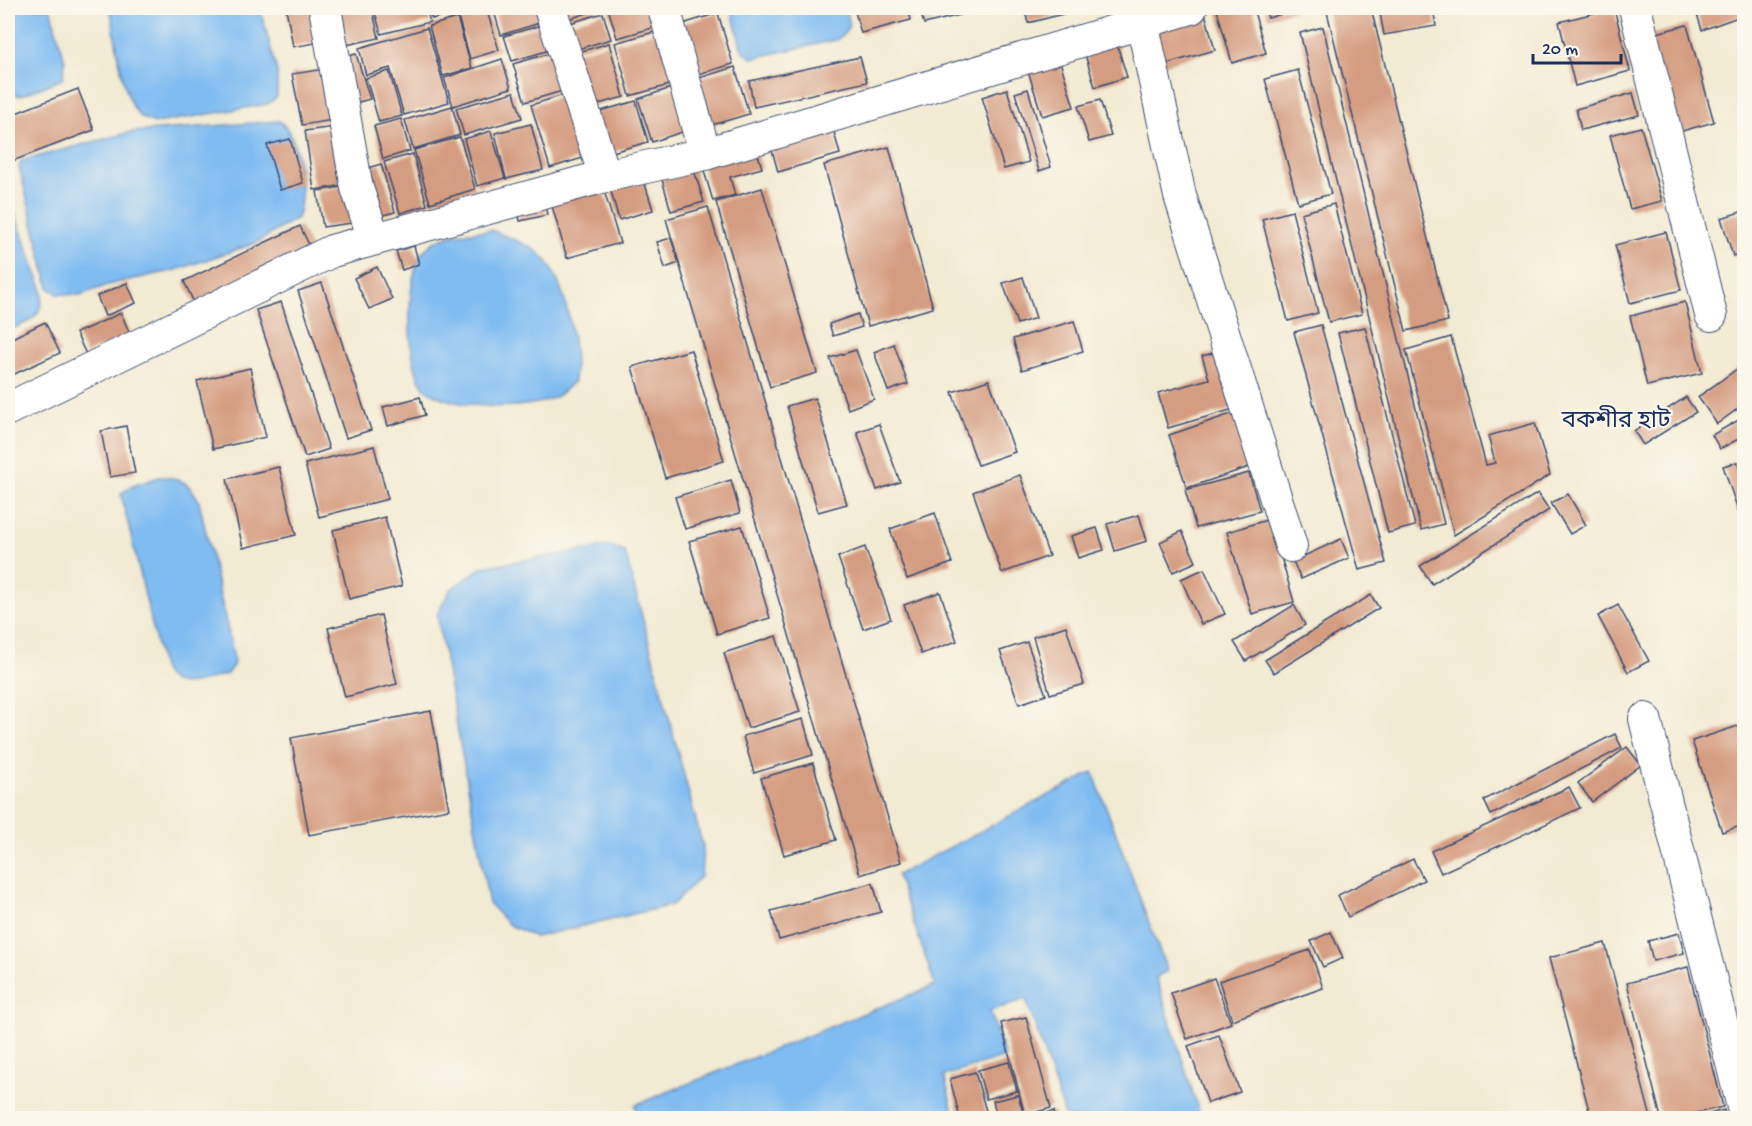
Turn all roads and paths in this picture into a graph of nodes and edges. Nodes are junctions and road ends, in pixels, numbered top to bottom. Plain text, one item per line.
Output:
1 (324, 8) edge
2 (550, 8) edge
3 (664, 8) edge
4 (1191, 8) edge
5 (1635, 8) edge
6 (1142, 22) junction
7 (705, 154) junction
8 (605, 176) junction
9 (374, 239) junction
10 (1711, 315) dead end
11 (8, 409) edge
12 (1291, 546) dead end
13 (1645, 719) dead end
14 (1744, 1111) edge

1 - 9 street
2 - 8 street
3 - 7 street
4 - 6 street
5 - 10 street
6 - 7 street
6 - 12 street
7 - 8 street
8 - 9 street
9 - 11 street
13 - 14 street

